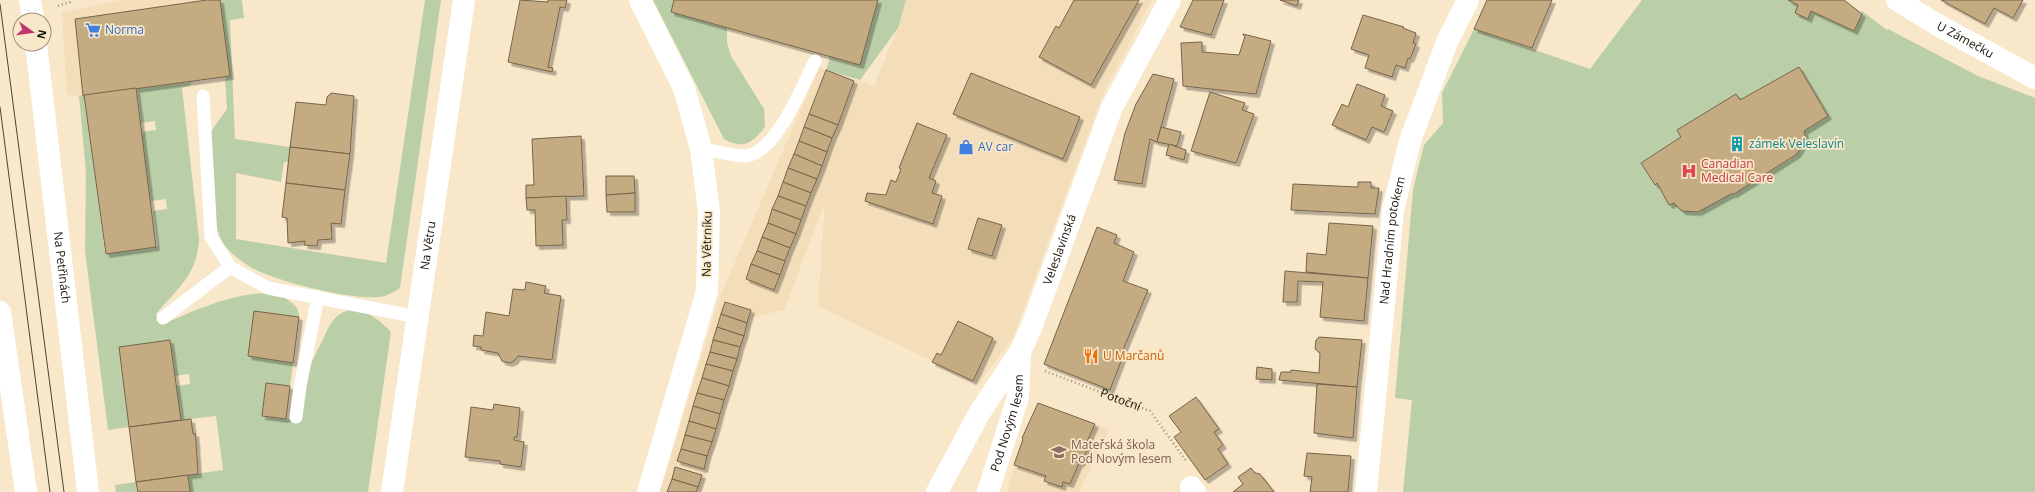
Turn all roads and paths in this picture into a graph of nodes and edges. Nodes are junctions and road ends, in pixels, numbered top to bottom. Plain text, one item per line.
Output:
1 (30, 0) edge
2 (71, 0) edge
3 (464, 0) edge
4 (640, 0) edge
5 (1170, 0) edge
6 (1468, 0) edge
7 (1897, 0) edge
8 (56, 6) dead end
9 (32, 12) edge
10 (37, 52) edge
11 (815, 61) dead end
12 (2035, 78) edge
13 (203, 96) dead end
14 (700, 148) junction
15 (230, 267) junction
16 (318, 297) junction
17 (0, 312) edge
18 (418, 317) junction
19 (163, 318) dead end
20 (1020, 352) junction
21 (296, 417) dead end
22 (1193, 490) edge
23 (26, 492) edge
24 (88, 492) edge
25 (392, 492) edge
26 (648, 492) edge
27 (937, 492) edge
28 (988, 492) edge
29 (1366, 492) edge

1 - 9 street
2 - 8 path
3 - 18 street, Na Větru
4 - 14 street, Na Větrníku
5 - 20 street, Veleslavínská
6 - 29 street, Nad Hradním potokem
7 - 12 street, U Zámečku
10 - 24 street, Na Petřinách
11 - 14 lane
13 - 15 lane
14 - 26 street, Na Větrníku
15 - 16 lane
15 - 19 lane
16 - 18 lane
16 - 21 lane
17 - 23 street
18 - 25 street, Na Větru
20 - 22 path, Potoční
20 - 27 street, Veleslavínská
20 - 28 street, Pod Novým lesem

